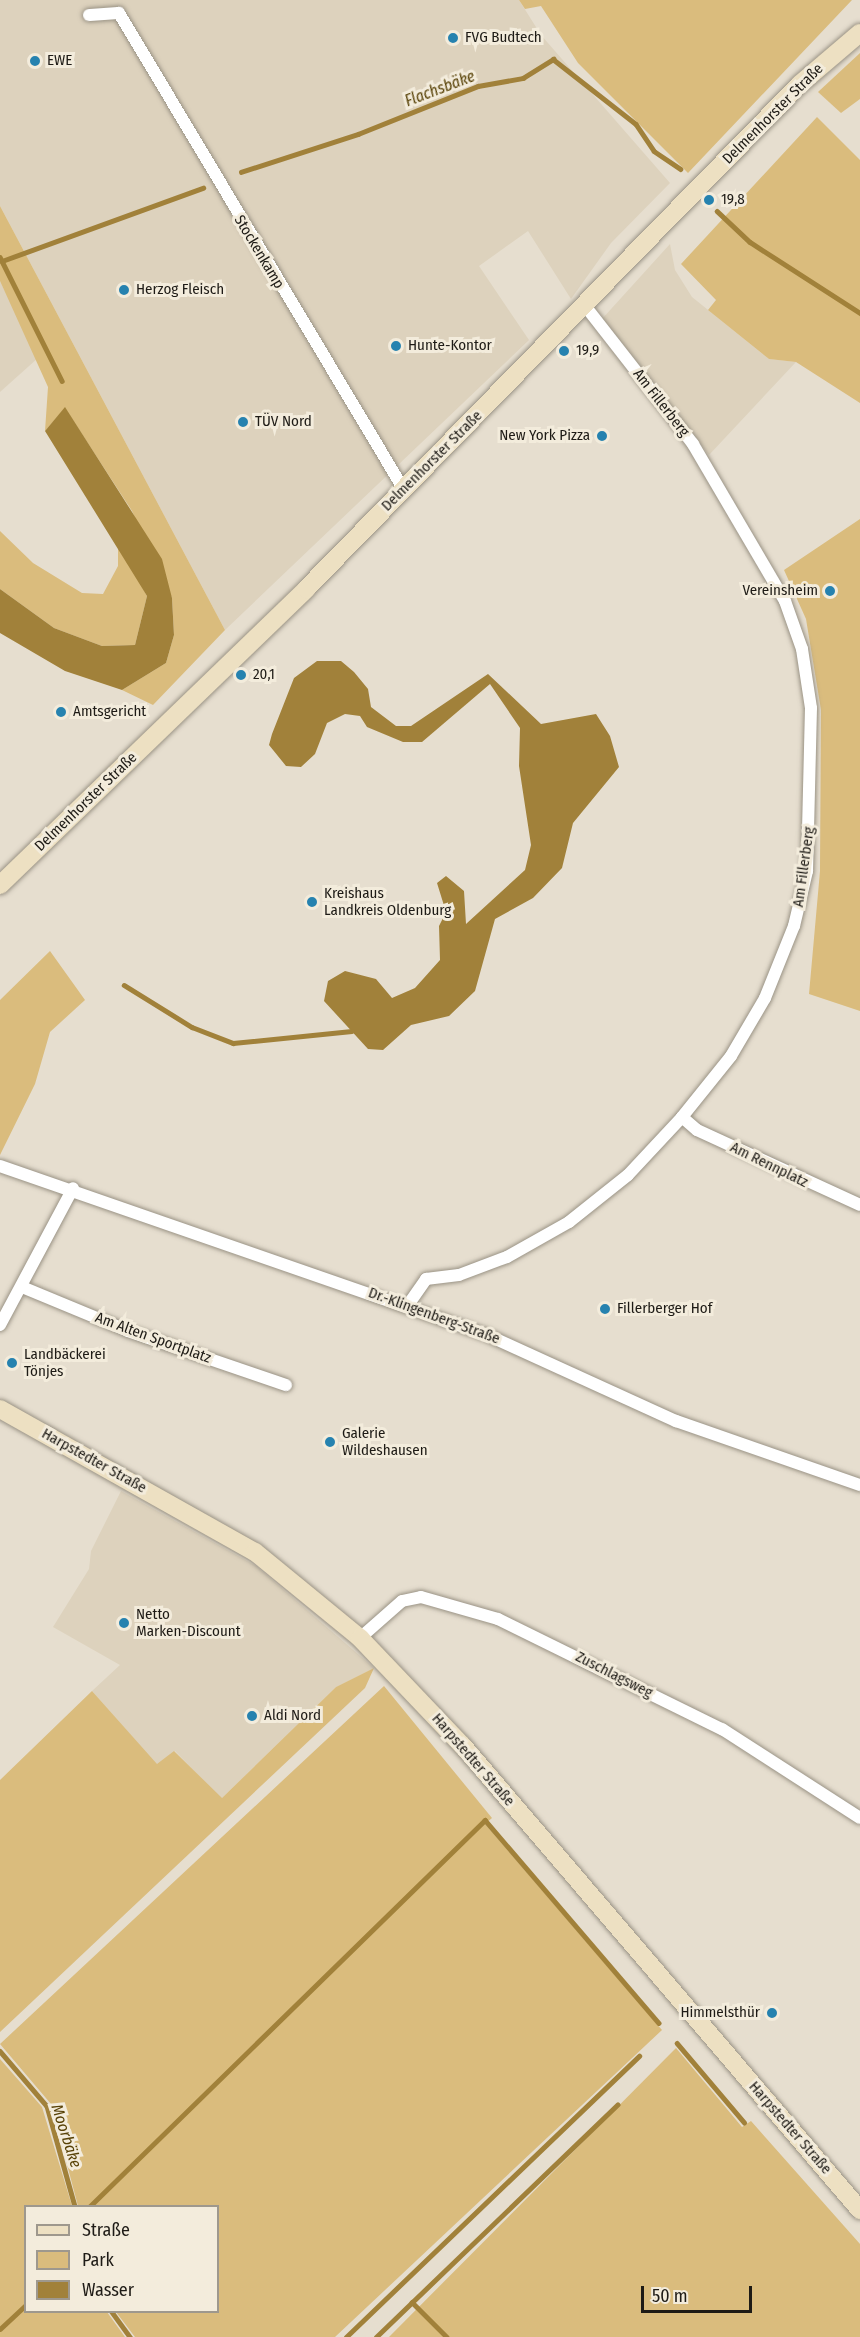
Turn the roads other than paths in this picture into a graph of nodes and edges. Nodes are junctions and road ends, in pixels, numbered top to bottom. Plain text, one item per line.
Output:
1 (123, 0) edge
2 (119, 13) junction
3 (89, 15) dead end
4 (860, 33) edge
5 (586, 307) junction
6 (403, 488) junction
7 (0, 885) edge
8 (682, 1117) junction
9 (0, 1166) edge
10 (73, 1188) junction
11 (860, 1205) edge
12 (22, 1287) junction
13 (408, 1305) junction
14 (0, 1325) edge
15 (286, 1385) dead end
16 (0, 1409) edge
17 (860, 1485) edge
18 (360, 1638) junction
19 (860, 1818) edge
20 (860, 2210) edge

1 - 2 street
2 - 3 street
2 - 6 street, Stockenkamp
4 - 5 main road, Delmenhorster Straße
5 - 6 main road, Delmenhorster Straße
5 - 8 street, Am Fillerberg
6 - 7 main road, Delmenhorster Straße
8 - 11 street, Am Rennplatz
8 - 13 street, Am Fillerberg
9 - 10 street, Dr.-Klingenberg-Straße
10 - 12 street
10 - 13 street, Dr.-Klingenberg-Straße
12 - 14 street
12 - 15 street, Am Alten Sportplatz
13 - 17 street, Dr.-Klingenberg-Straße
16 - 18 main road, Harpstedter Straße
18 - 19 street, Zuschlagsweg
18 - 20 main road, Harpstedter Straße

